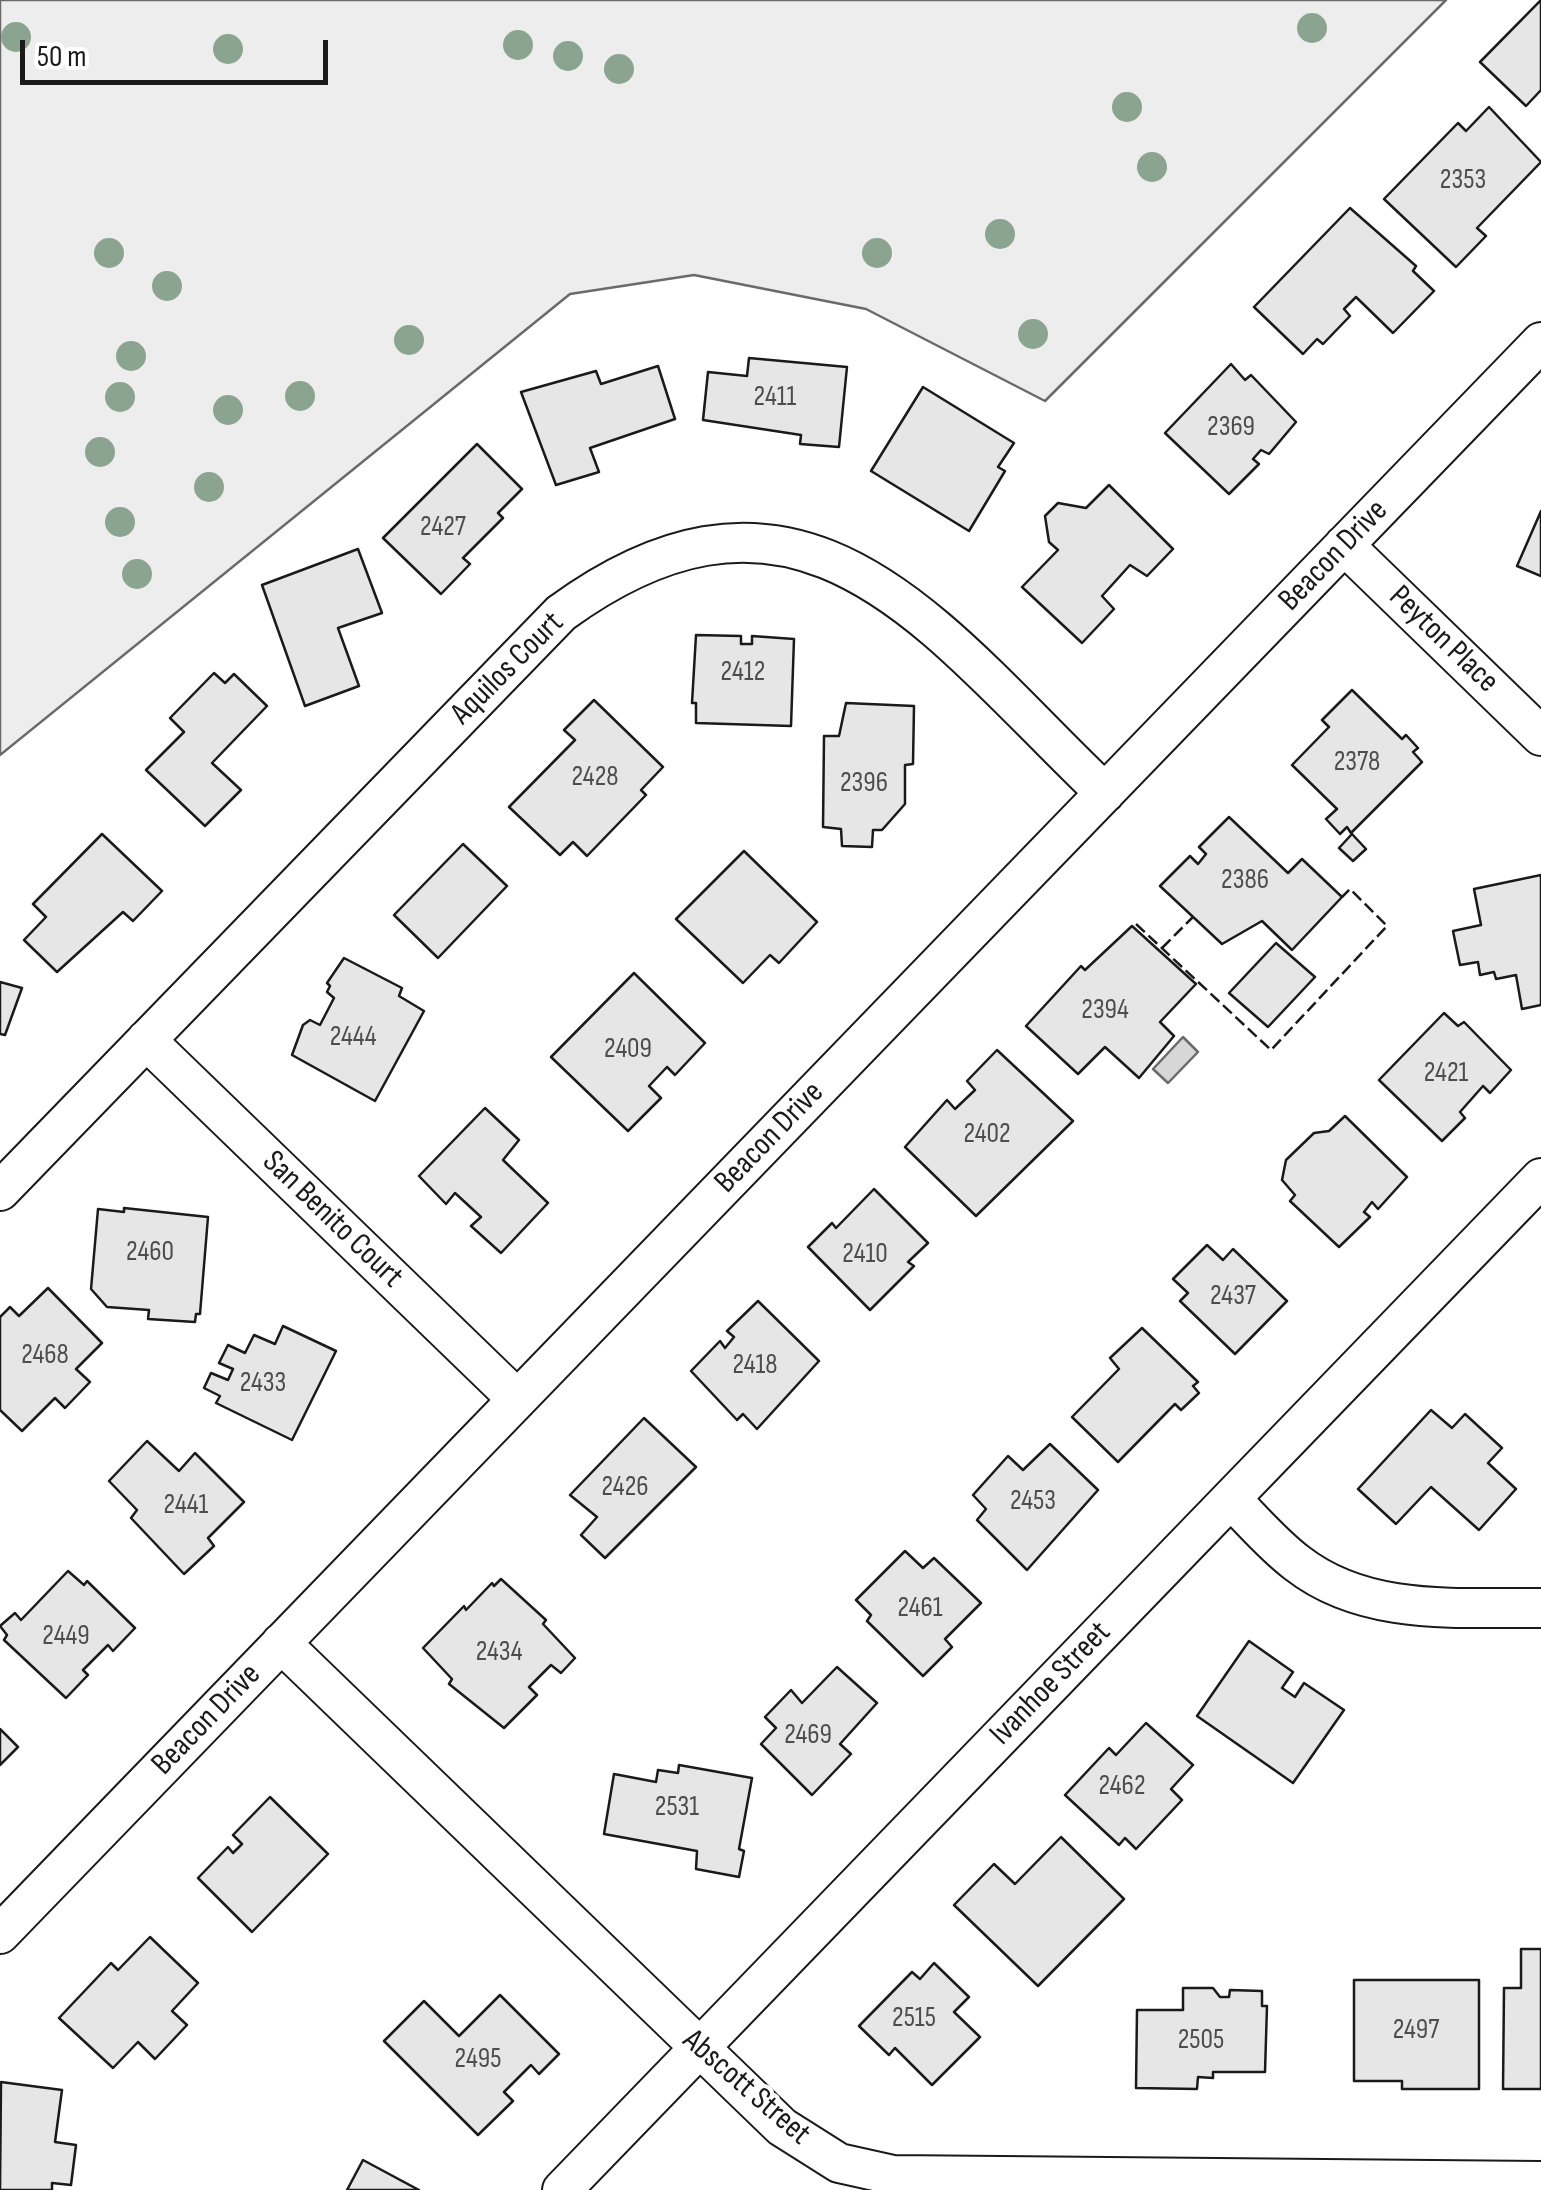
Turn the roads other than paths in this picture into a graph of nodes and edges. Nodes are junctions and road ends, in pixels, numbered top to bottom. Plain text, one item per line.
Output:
1 (1541, 342) edge
2 (1344, 545) junction
3 (1541, 736) edge
4 (1105, 792) junction
5 (146, 1040) junction
6 (1541, 1178) edge
7 (0, 1192) edge
8 (517, 1399) junction
9 (1230, 1499) junction
10 (1541, 1608) edge
11 (281, 1644) junction
12 (0, 1934) edge
13 (698, 2048) junction
14 (1541, 2181) edge
15 (1025, 2183) edge
16 (562, 2190) edge

1 - 2 street, Beacon Drive
2 - 3 street, Peyton Place
2 - 4 street, Beacon Drive
4 - 5 street, Aquilos Court
4 - 8 street, Beacon Drive
5 - 7 street, Aquilos Court
5 - 8 street, San Benito Court
6 - 9 street, Ivanhoe Street
8 - 11 street, Beacon Drive
9 - 10 street
9 - 13 street, Ivanhoe Street
11 - 12 street, Beacon Drive
11 - 13 street, Abscott Street
13 - 15 street, Abscott Street
13 - 16 street, Ivanhoe Street
14 - 15 street, Abscott Street

